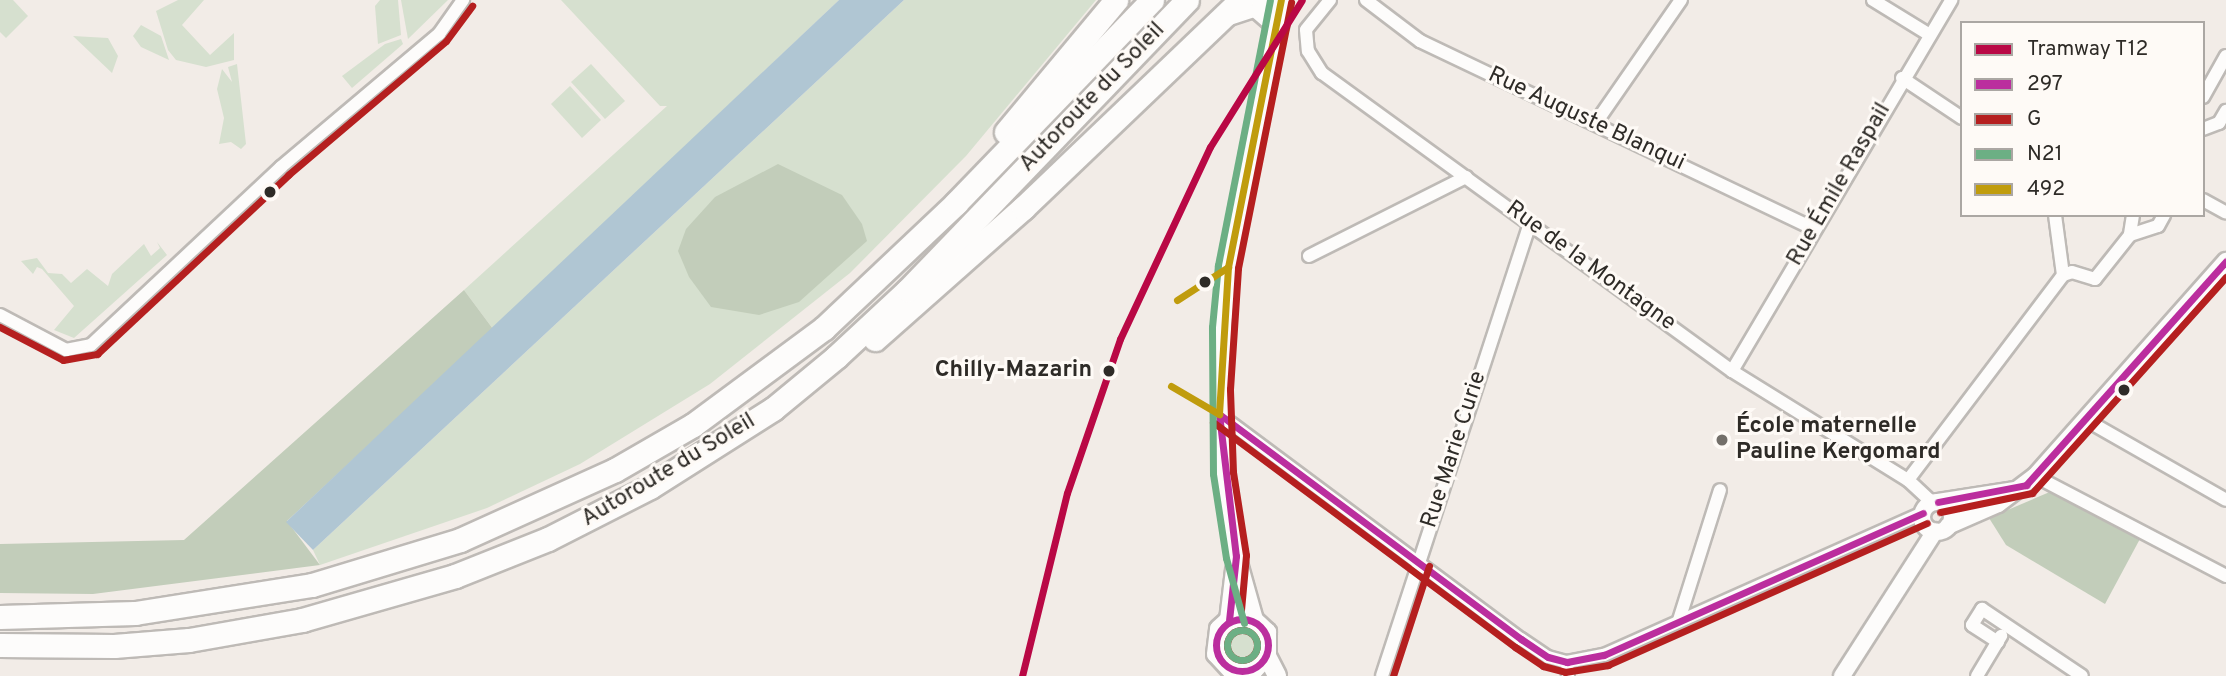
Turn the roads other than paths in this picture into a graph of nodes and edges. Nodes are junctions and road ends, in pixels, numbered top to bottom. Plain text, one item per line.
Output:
1 (463, 0) edge
2 (1116, 0) edge
3 (1152, 0) edge
4 (1187, 0) edge
5 (1281, 0) edge
6 (1330, 0) edge
7 (1366, 0) edge
8 (1681, 0) edge
9 (1873, 0) edge
10 (1951, 0) edge
11 (1234, 6) edge
12 (1277, 23) junction
13 (1930, 35) junction
14 (2226, 55) edge
15 (1902, 78) junction
16 (2205, 93) edge
17 (2226, 111) edge
18 (1960, 117) edge
19 (1595, 124) junction
20 (2205, 128) edge
21 (1466, 177) junction
22 (2205, 201) edge
23 (956, 203) junction
24 (2226, 213) edge
25 (2056, 217) edge
26 (2133, 217) edge
27 (2163, 217) edge
28 (1530, 224) junction
29 (1814, 229) junction
30 (2130, 235) junction
31 (1309, 256) dead end
32 (2226, 261) edge
33 (2063, 275) junction
34 (0, 316) edge
35 (836, 358) junction
36 (1732, 371) junction
37 (1219, 415) junction
38 (2086, 420) junction
39 (2035, 476) junction
40 (1908, 480) junction
41 (2017, 489) junction
42 (1720, 491) dead end
43 (2226, 500) edge
44 (1931, 506) junction
45 (1942, 528) junction
46 (1236, 556) junction
47 (1419, 563) junction
48 (2226, 576) edge
49 (0, 617) edge
50 (1229, 620) junction
51 (1254, 620) junction
52 (1679, 620) junction
53 (2007, 627) junction
54 (1998, 642) junction
55 (0, 645) edge
56 (114, 646) junction
57 (1268, 656) junction
58 (0, 659) edge
59 (1567, 662) junction
60 (1245, 674) edge
61 (1277, 676) edge
62 (1382, 676) edge
63 (1568, 676) edge
64 (1842, 676) edge
65 (1977, 676) edge
66 (2082, 676) edge

1 - 34 street
2 - 23 highway
3 - 23 highway, Autoroute du Soleil
4 - 35 highway, Autoroute du Soleil
5 - 12 main road
6 - 21 street, Rue de la Montagne
7 - 19 street, Rue Auguste Blanqui
8 - 19 street
9 - 13 street
10 - 13 street, Rue Émile Raspail
11 - 12 highway
11 - 35 highway
12 - 37 main road
13 - 15 street, Rue Émile Raspail
14 - 16 street
15 - 18 street
15 - 29 street, Rue Émile Raspail
17 - 20 street
19 - 29 street, Rue Auguste Blanqui
21 - 28 street, Rue de la Montagne
21 - 31 street
22 - 24 street
23 - 49 highway, Autoroute du Soleil
25 - 33 street
26 - 30 street
27 - 30 street
28 - 36 street, Rue de la Montagne
28 - 47 street, Rue Marie Curie
29 - 36 street, Rue Émile Raspail
30 - 33 street
32 - 38 street
33 - 40 street
35 - 56 highway, Autoroute du Soleil
36 - 40 street, Rue de la Montagne
37 - 46 main road
37 - 47 street
38 - 39 street
38 - 43 street
39 - 41 street
39 - 48 street
40 - 44 street, Rue de la Montagne
41 - 44 street
41 - 45 street
42 - 52 street
44 - 45 street
44 - 45 street
44 - 52 street
45 - 64 street
46 - 50 main road
46 - 51 main road
47 - 59 street
47 - 62 street, Rue Marie Curie
50 - 51 main road
50 - 60 main road
51 - 57 main road
52 - 59 street
53 - 54 street
53 - 54 street
53 - 66 street
54 - 65 street
55 - 56 highway, Autoroute du Soleil
56 - 58 highway
57 - 60 main road
57 - 61 main road
59 - 63 street

